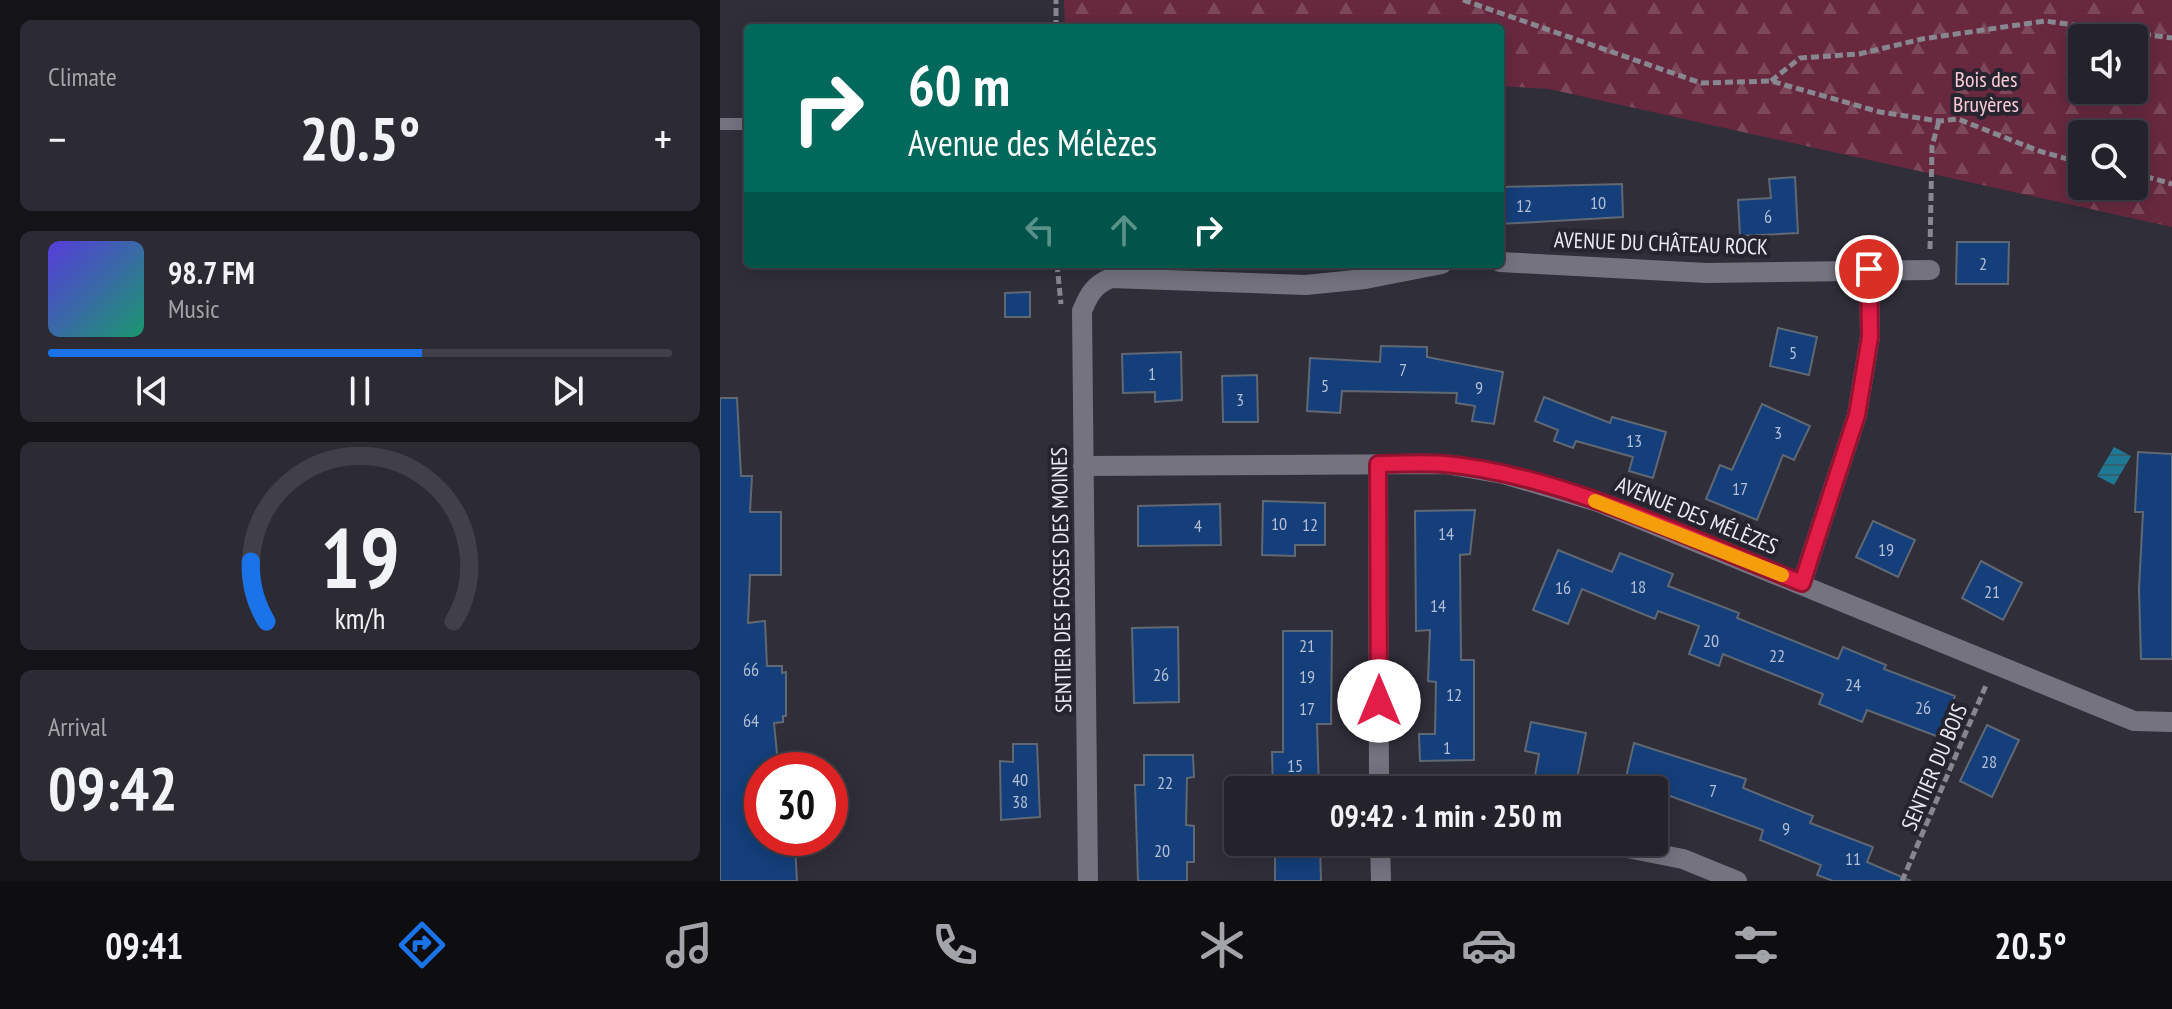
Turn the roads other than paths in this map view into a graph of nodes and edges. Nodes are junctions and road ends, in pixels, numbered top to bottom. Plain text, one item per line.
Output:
1 (720, 124) edge
2 (744, 124) edge
3 (1504, 262) edge
4 (1421, 268) edge
5 (1869, 269) junction
6 (1930, 270) road end
7 (1378, 464) junction
8 (1083, 466) junction
9 (1802, 583) junction
10 (2172, 722) edge
11 (1379, 776) edge
12 (1380, 856) edge
13 (1668, 856) edge
14 (1088, 881) edge
15 (1381, 881) edge
16 (1737, 881) edge

1 - 2 lane
3 - 5 street, AVENUE DU CHÂTEAU ROCK
4 - 8 street, SENTIER DES FOSSES DES MOINES
5 - 6 street, AVENUE DU CHÂTEAU ROCK
5 - 9 street
7 - 8 street, AVENUE DES MÉLÈZES
7 - 9 street, AVENUE DES MÉLÈZES
7 - 11 street
8 - 14 street, SENTIER DES FOSSES DES MOINES
9 - 10 street, AVENUE DES MÉLÈZES
12 - 15 street
13 - 16 street

